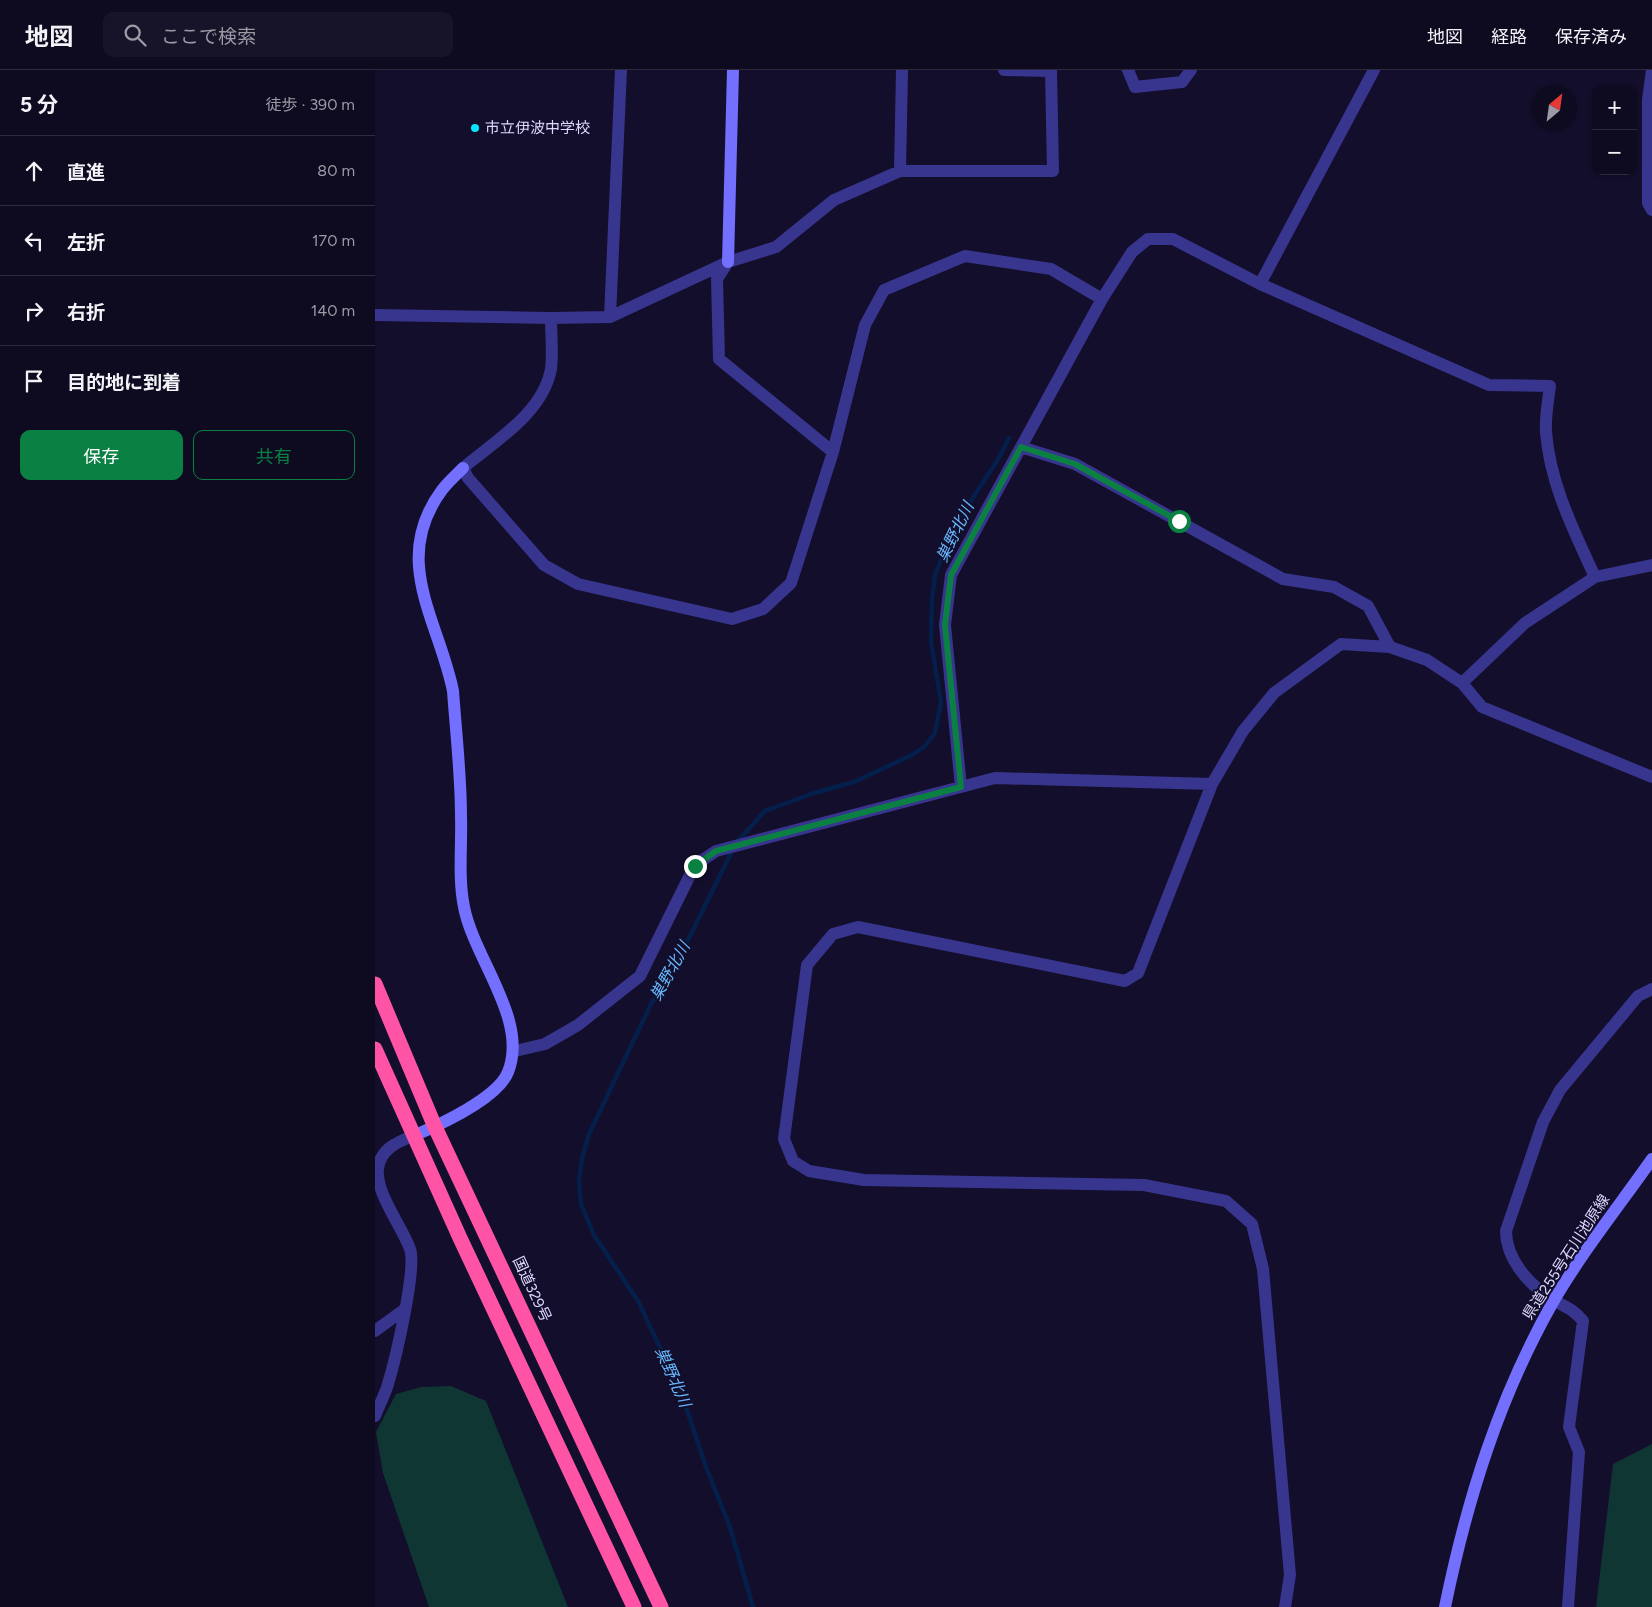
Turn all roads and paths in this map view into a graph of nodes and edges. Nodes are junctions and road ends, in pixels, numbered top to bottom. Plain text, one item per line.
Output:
1 (621, 70) edge
2 (733, 70) edge
3 (902, 70) edge
4 (1003, 70) edge
5 (1128, 70) edge
6 (1191, 70) edge
7 (1375, 70) edge
8 (1652, 70) edge
9 (900, 171) junction
10 (1652, 210) edge
11 (728, 262) junction
12 (1260, 284) junction
13 (1102, 298) junction
14 (375, 315) edge
15 (610, 317) junction
16 (551, 318) junction
17 (1021, 447) junction
18 (833, 452) junction
19 (463, 468) junction
20 (1652, 565) edge
21 (1595, 577) junction
22 (1390, 647) junction
23 (1462, 683) junction
24 (1652, 777) edge
25 (1212, 784) junction
26 (961, 787) junction
27 (375, 984) edge
28 (1652, 989) edge
29 (375, 1049) edge
30 (515, 1051) junction
31 (435, 1127) junction
32 (413, 1136) junction
33 (1652, 1159) edge
34 (1554, 1301) junction
35 (405, 1309) junction
36 (375, 1331) edge
37 (375, 1416) edge
38 (635, 1607) edge
39 (661, 1607) edge
40 (1285, 1607) edge
41 (1445, 1607) edge
42 (1568, 1607) edge

1 - 15 street
2 - 11 street
3 - 9 street
4 - 9 street
5 - 6 street
7 - 12 street
8 - 10 street
9 - 11 street
11 - 15 street
11 - 18 street
12 - 13 street
12 - 21 street
13 - 17 street
13 - 18 street
14 - 16 street
15 - 16 street
16 - 19 street
17 - 22 street
17 - 26 street
18 - 19 street
19 - 30 street
20 - 21 street
21 - 23 street
22 - 23 street
22 - 25 street
23 - 24 street
25 - 26 street
25 - 40 street
26 - 30 street
27 - 31 highway, 国道329号
28 - 34 street
29 - 32 highway
30 - 31 street
31 - 32 street
31 - 39 highway, 国道329号
32 - 35 street
32 - 38 highway
33 - 34 street, 県道255号石川池原線
34 - 41 street, 県道255号石川池原線
34 - 42 street
35 - 36 street
35 - 37 street

